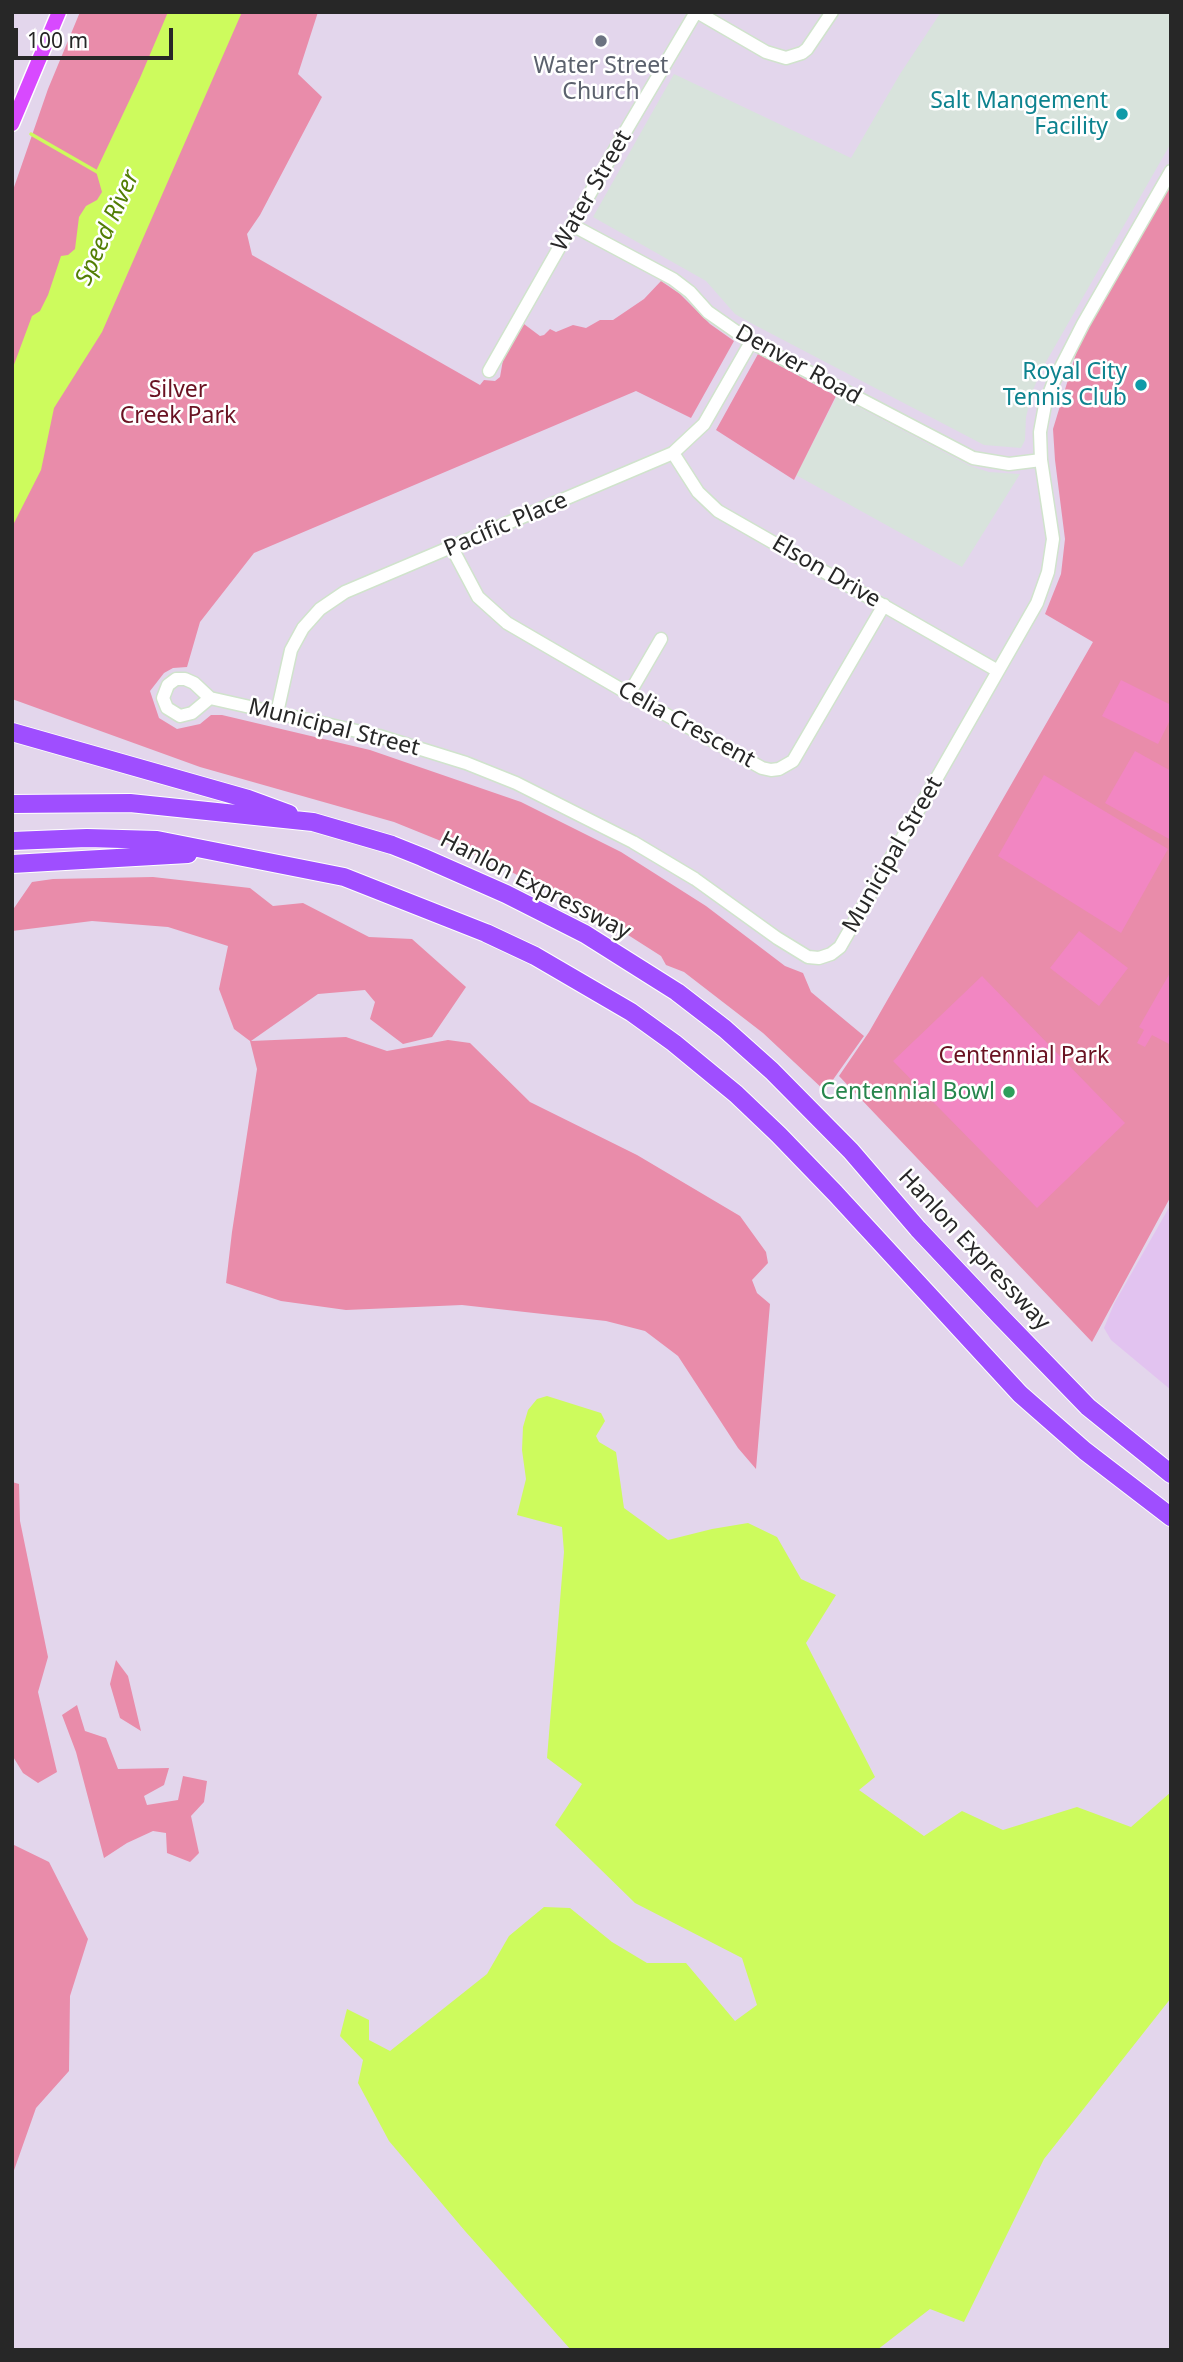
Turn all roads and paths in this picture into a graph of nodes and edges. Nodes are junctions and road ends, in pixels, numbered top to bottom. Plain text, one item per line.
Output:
1 (59, 12) edge
2 (697, 12) edge
3 (832, 12) edge
4 (14, 118) edge
5 (1171, 171) edge
6 (572, 225) junction
7 (751, 342) junction
8 (489, 371) dead end
9 (673, 453) junction
10 (1041, 460) junction
11 (453, 548) junction
12 (884, 605) junction
13 (661, 639) dead end
14 (998, 671) junction
15 (629, 694) junction
16 (210, 698) dead end
17 (277, 713) junction
18 (12, 732) edge
19 (12, 804) edge
20 (313, 822) junction
21 (12, 841) edge
22 (216, 853) junction
23 (12, 864) edge
24 (1171, 1474) edge
25 (1171, 1517) edge

1 - 4 main road
2 - 3 street
2 - 6 street, Water Street
5 - 10 street, Municipal Street
6 - 7 street, Denver Road
6 - 8 street, Water Street
7 - 9 street, Pacific Place
7 - 10 street, Denver Road
9 - 11 street, Pacific Place
9 - 12 street, Elson Drive
10 - 14 street, Municipal Street
11 - 15 street, Celia Crescent
11 - 17 street, Pacific Place
12 - 14 street, Elson Drive
12 - 15 street, Celia Crescent
13 - 15 street
14 - 17 street, Municipal Street
16 - 17 street, Municipal Street
18 - 20 highway
19 - 20 highway, Hanlon Expressway
20 - 24 highway, Hanlon Expressway
21 - 22 highway
22 - 23 highway
22 - 25 highway

